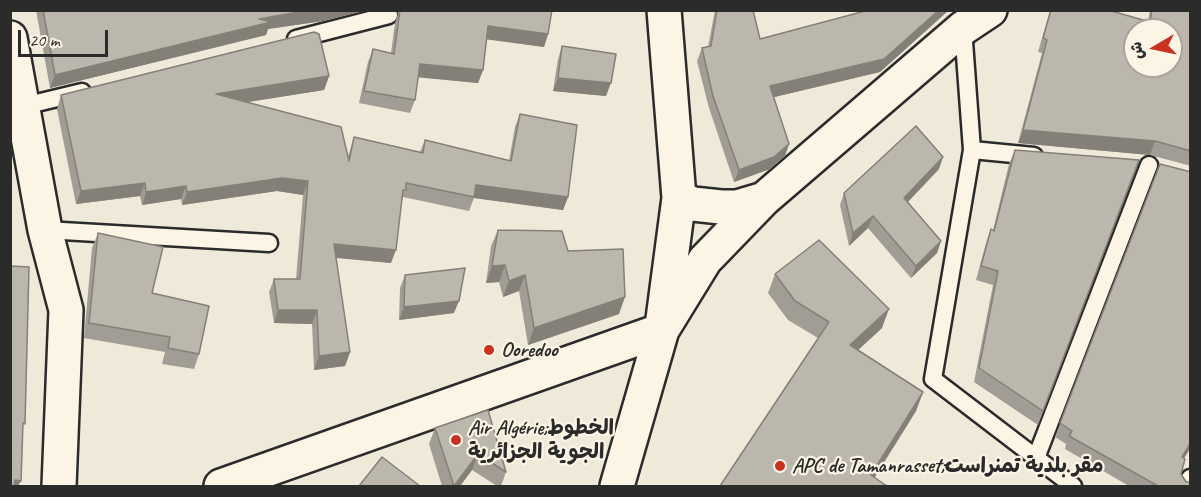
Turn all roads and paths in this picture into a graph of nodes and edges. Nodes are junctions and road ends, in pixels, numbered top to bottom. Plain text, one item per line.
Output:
1 (664, 10) edge
2 (389, 15) dead end
3 (976, 19) edge
4 (10, 38) edge
5 (275, 44) edge
6 (93, 89) edge
7 (24, 106) junction
8 (972, 150) junction
9 (1054, 157) edge
10 (1170, 171) edge
11 (679, 198) junction
12 (764, 199) junction
13 (45, 230) junction
14 (269, 243) dead end
15 (662, 330) junction
16 (1036, 458) junction
17 (1191, 478) edge
18 (59, 486) edge
19 (221, 486) edge
20 (617, 486) edge
21 (1073, 486) edge
22 (1185, 486) edge

1 - 11 street
2 - 5 lane
3 - 8 lane
3 - 12 street
4 - 7 street
6 - 7 lane
7 - 13 street
8 - 9 lane
8 - 16 lane
10 - 16 lane
11 - 12 street
11 - 15 street
12 - 15 street
13 - 14 lane
13 - 18 street
15 - 19 street
15 - 20 street
16 - 21 lane
17 - 22 lane

